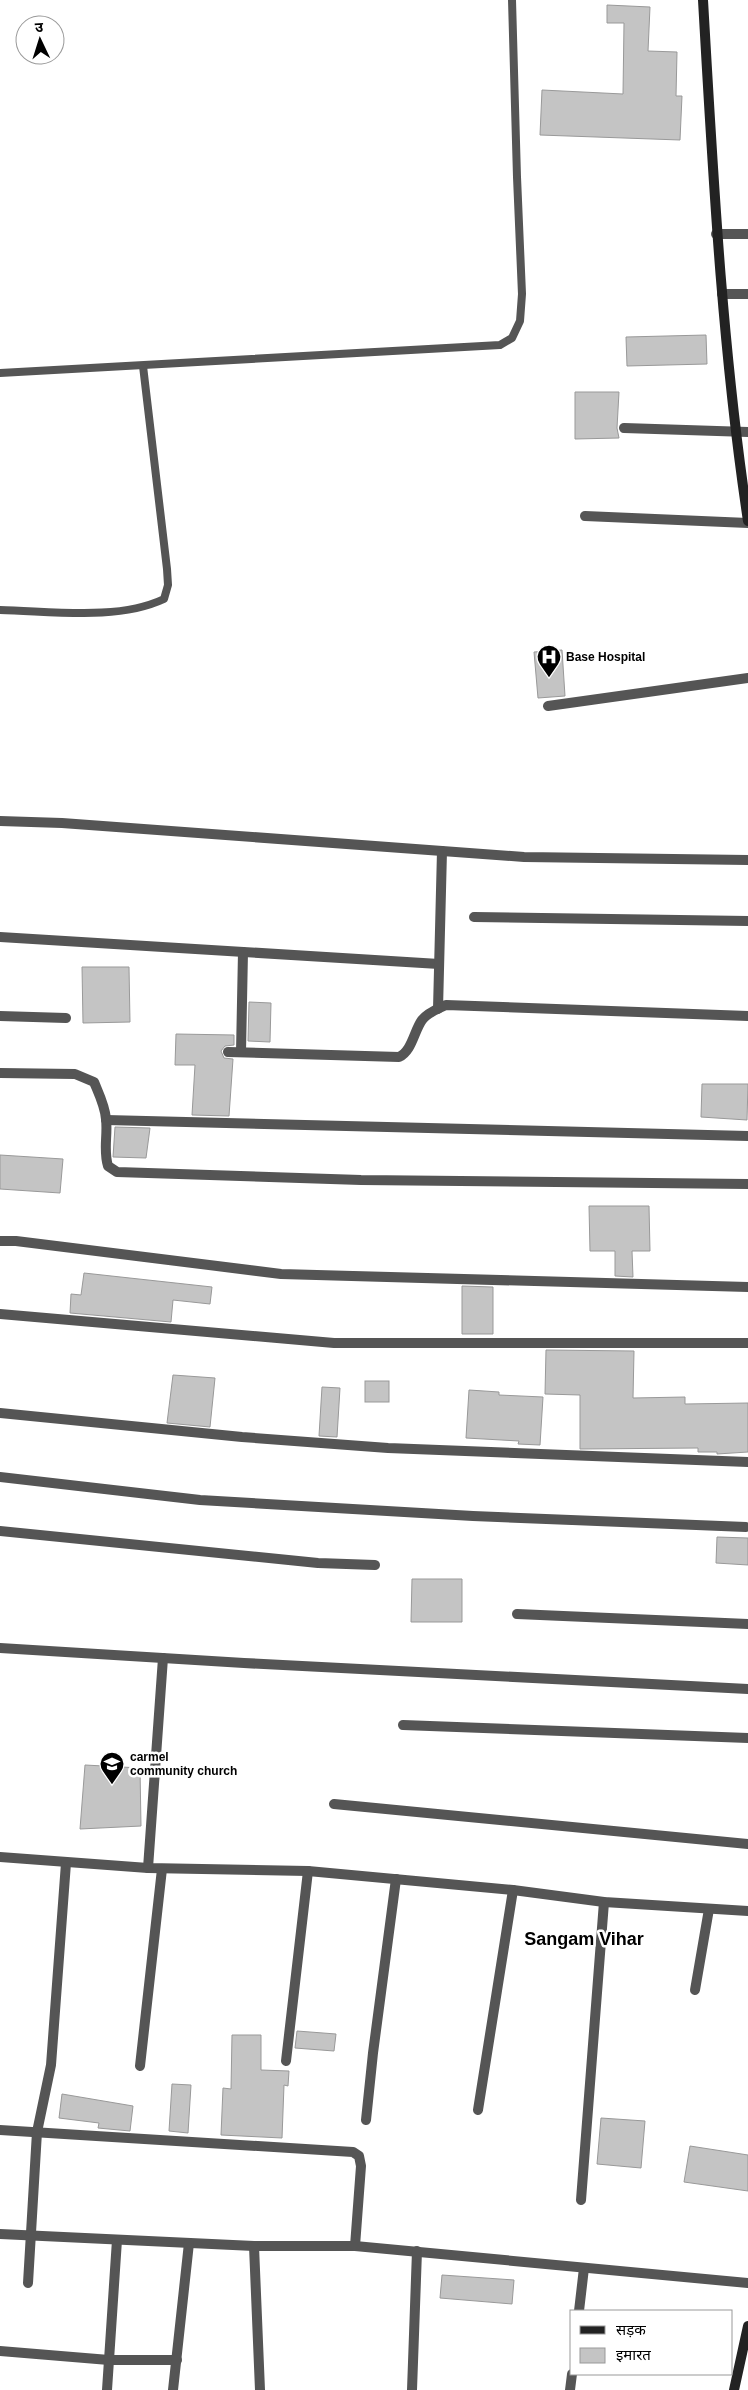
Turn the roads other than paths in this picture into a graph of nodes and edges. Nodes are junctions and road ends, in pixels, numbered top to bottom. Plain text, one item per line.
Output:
1 (512, 0) edge
2 (703, 0) edge
3 (716, 234) junction
4 (748, 234) edge
5 (722, 294) junction
6 (748, 294) edge
7 (143, 366) junction
8 (0, 372) edge
9 (624, 428) dead end
10 (735, 432) junction
11 (748, 432) edge
12 (585, 516) dead end
13 (748, 522) edge
14 (0, 610) edge
15 (748, 678) edge
16 (548, 706) dead end
17 (0, 821) edge
18 (442, 851) junction
19 (748, 860) edge
20 (474, 917) dead end
21 (748, 921) edge
22 (0, 937) edge
23 (243, 952) junction
24 (439, 964) junction
25 (438, 1009) junction
26 (0, 1016) edge
27 (748, 1016) edge
28 (66, 1018) dead end
29 (228, 1052) dead end
30 (241, 1052) junction
31 (0, 1073) edge
32 (106, 1120) junction
33 (748, 1136) edge
34 (748, 1184) edge
35 (0, 1241) edge
36 (748, 1288) edge
37 (0, 1314) edge
38 (748, 1343) edge
39 (0, 1413) edge
40 (748, 1462) edge
41 (0, 1477) edge
42 (746, 1527) dead end
43 (0, 1531) edge
44 (375, 1565) dead end
45 (517, 1614) dead end
46 (748, 1624) edge
47 (0, 1648) edge
48 (163, 1658) junction
49 (748, 1688) edge
50 (403, 1725) dead end
51 (748, 1738) edge
52 (334, 1804) dead end
53 (748, 1844) edge
54 (0, 1857) edge
55 (66, 1863) junction
56 (148, 1868) junction
57 (162, 1868) junction
58 (308, 1871) junction
59 (396, 1879) junction
60 (513, 1890) junction
61 (604, 1902) junction
62 (709, 1909) junction
63 (748, 1911) edge
64 (695, 1990) dead end
65 (286, 2061) dead end
66 (140, 2066) dead end
67 (478, 2110) dead end
68 (366, 2120) dead end
69 (0, 2130) edge
70 (37, 2132) junction
71 (582, 2200) dead end
72 (0, 2234) edge
73 (32, 2236) junction
74 (116, 2240) junction
75 (189, 2244) junction
76 (254, 2246) junction
77 (355, 2246) junction
78 (418, 2252) junction
79 (584, 2268) junction
80 (28, 2283) dead end
81 (748, 2283) edge
82 (579, 2310) edge
83 (748, 2326) edge
84 (0, 2351) edge
85 (109, 2360) junction
86 (177, 2360) junction
87 (572, 2375) edge
88 (108, 2390) edge
89 (173, 2390) edge
90 (260, 2390) edge
91 (412, 2390) edge
92 (570, 2390) edge
93 (735, 2390) edge

1 - 7 lane
2 - 3 street
3 - 4 street
3 - 5 street
5 - 6 street
5 - 10 street
7 - 8 lane
7 - 14 lane
9 - 10 street
10 - 11 street
10 - 13 street
12 - 13 street
15 - 16 street
17 - 18 street
18 - 19 street
18 - 24 street
20 - 21 street
22 - 23 street
23 - 24 street
23 - 30 street
24 - 25 street
25 - 27 street
25 - 30 street
26 - 28 street
29 - 30 street
31 - 32 street
32 - 33 street
32 - 34 street
35 - 36 street
37 - 38 street
39 - 40 street
41 - 42 street
43 - 44 street
45 - 46 street
47 - 48 street
48 - 49 street
48 - 56 street
50 - 51 street
52 - 53 street
54 - 55 street
55 - 56 street
55 - 70 street
56 - 57 street
57 - 58 street
57 - 66 street
58 - 59 street
58 - 65 street
59 - 60 street
59 - 68 street
60 - 61 street
60 - 67 street
61 - 62 street
61 - 71 street
62 - 63 street
62 - 64 street
69 - 70 street
70 - 73 street
70 - 77 street
72 - 73 street
73 - 74 street
73 - 80 street
74 - 75 street
74 - 85 street
75 - 76 street
75 - 86 street
76 - 77 street
76 - 90 street
77 - 78 street
78 - 79 street
78 - 91 street
79 - 81 street
79 - 82 street
83 - 93 street
84 - 85 street
85 - 86 street
85 - 88 street
86 - 89 street
87 - 92 street

